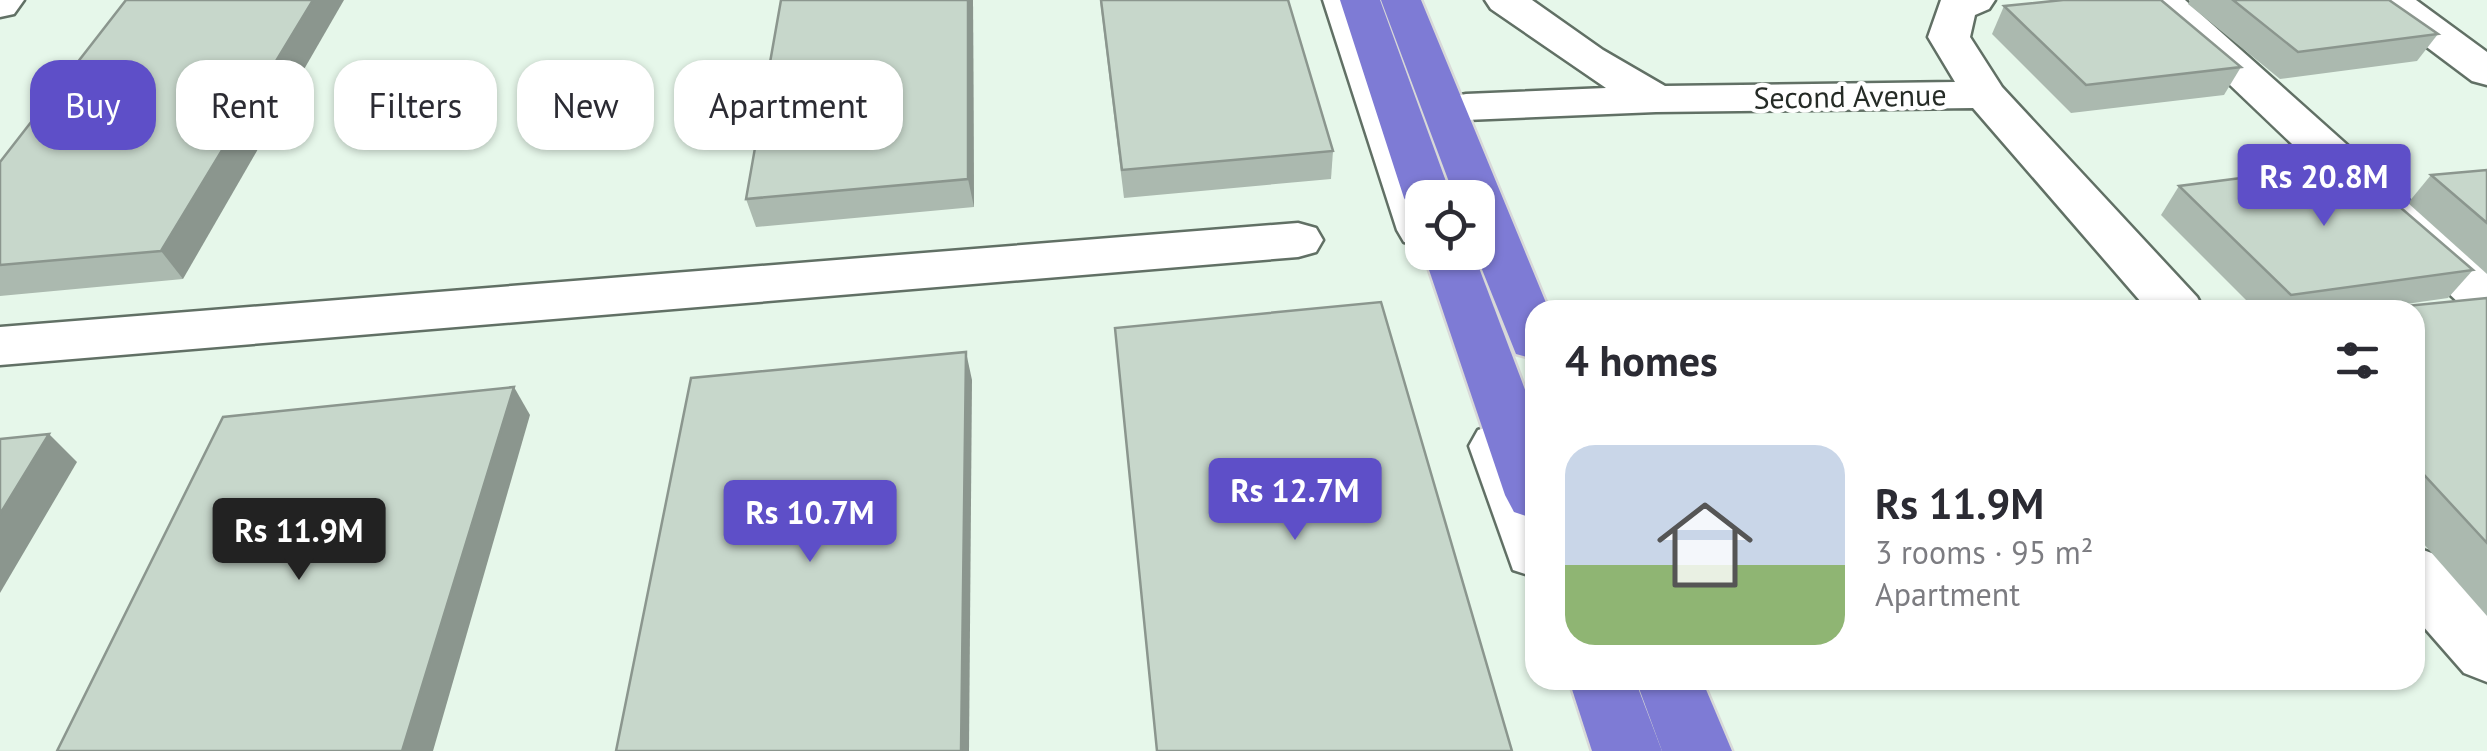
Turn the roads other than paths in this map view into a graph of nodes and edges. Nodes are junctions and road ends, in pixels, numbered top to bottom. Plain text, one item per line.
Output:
1 (1343, 0) edge
2 (1360, 0) edge
3 (1401, 0) edge
4 (1419, 0) edge
5 (1505, 0) edge
6 (1916, 0) edge
7 (1975, 0) edge
8 (2160, 0) edge
9 (2390, 0) edge
10 (1949, 37) junction
11 (2487, 72) edge
12 (1985, 95) junction
13 (1656, 99) junction
14 (1466, 107) junction
15 (1422, 180) edge
16 (1405, 181) edge
17 (1298, 240) dead end
18 (1436, 270) edge
19 (1454, 270) edge
20 (2480, 294) edge
21 (1542, 300) edge
22 (2169, 300) edge
23 (1525, 315) edge
24 (0, 346) edge
25 (1525, 467) edge
26 (1525, 523) edge
27 (2425, 584) edge
28 (2487, 653) edge
29 (1584, 690) edge
30 (1606, 690) edge
31 (1673, 690) edge
32 (1706, 690) edge
33 (1605, 751) edge
34 (1627, 751) edge
35 (1697, 751) edge
36 (1731, 751) edge

1 - 16 street
2 - 15 highway
3 - 23 highway
4 - 14 street
5 - 13 street
6 - 10 street
7 - 10 street, Second Avenue
8 - 20 street
9 - 11 street
10 - 12 street, Second Avenue
12 - 13 street, Second Avenue
12 - 22 street
13 - 14 street, Second Avenue
14 - 21 street
17 - 24 street
18 - 26 street
19 - 25 highway
27 - 28 street
29 - 33 street
30 - 34 highway
31 - 35 highway
32 - 36 street

